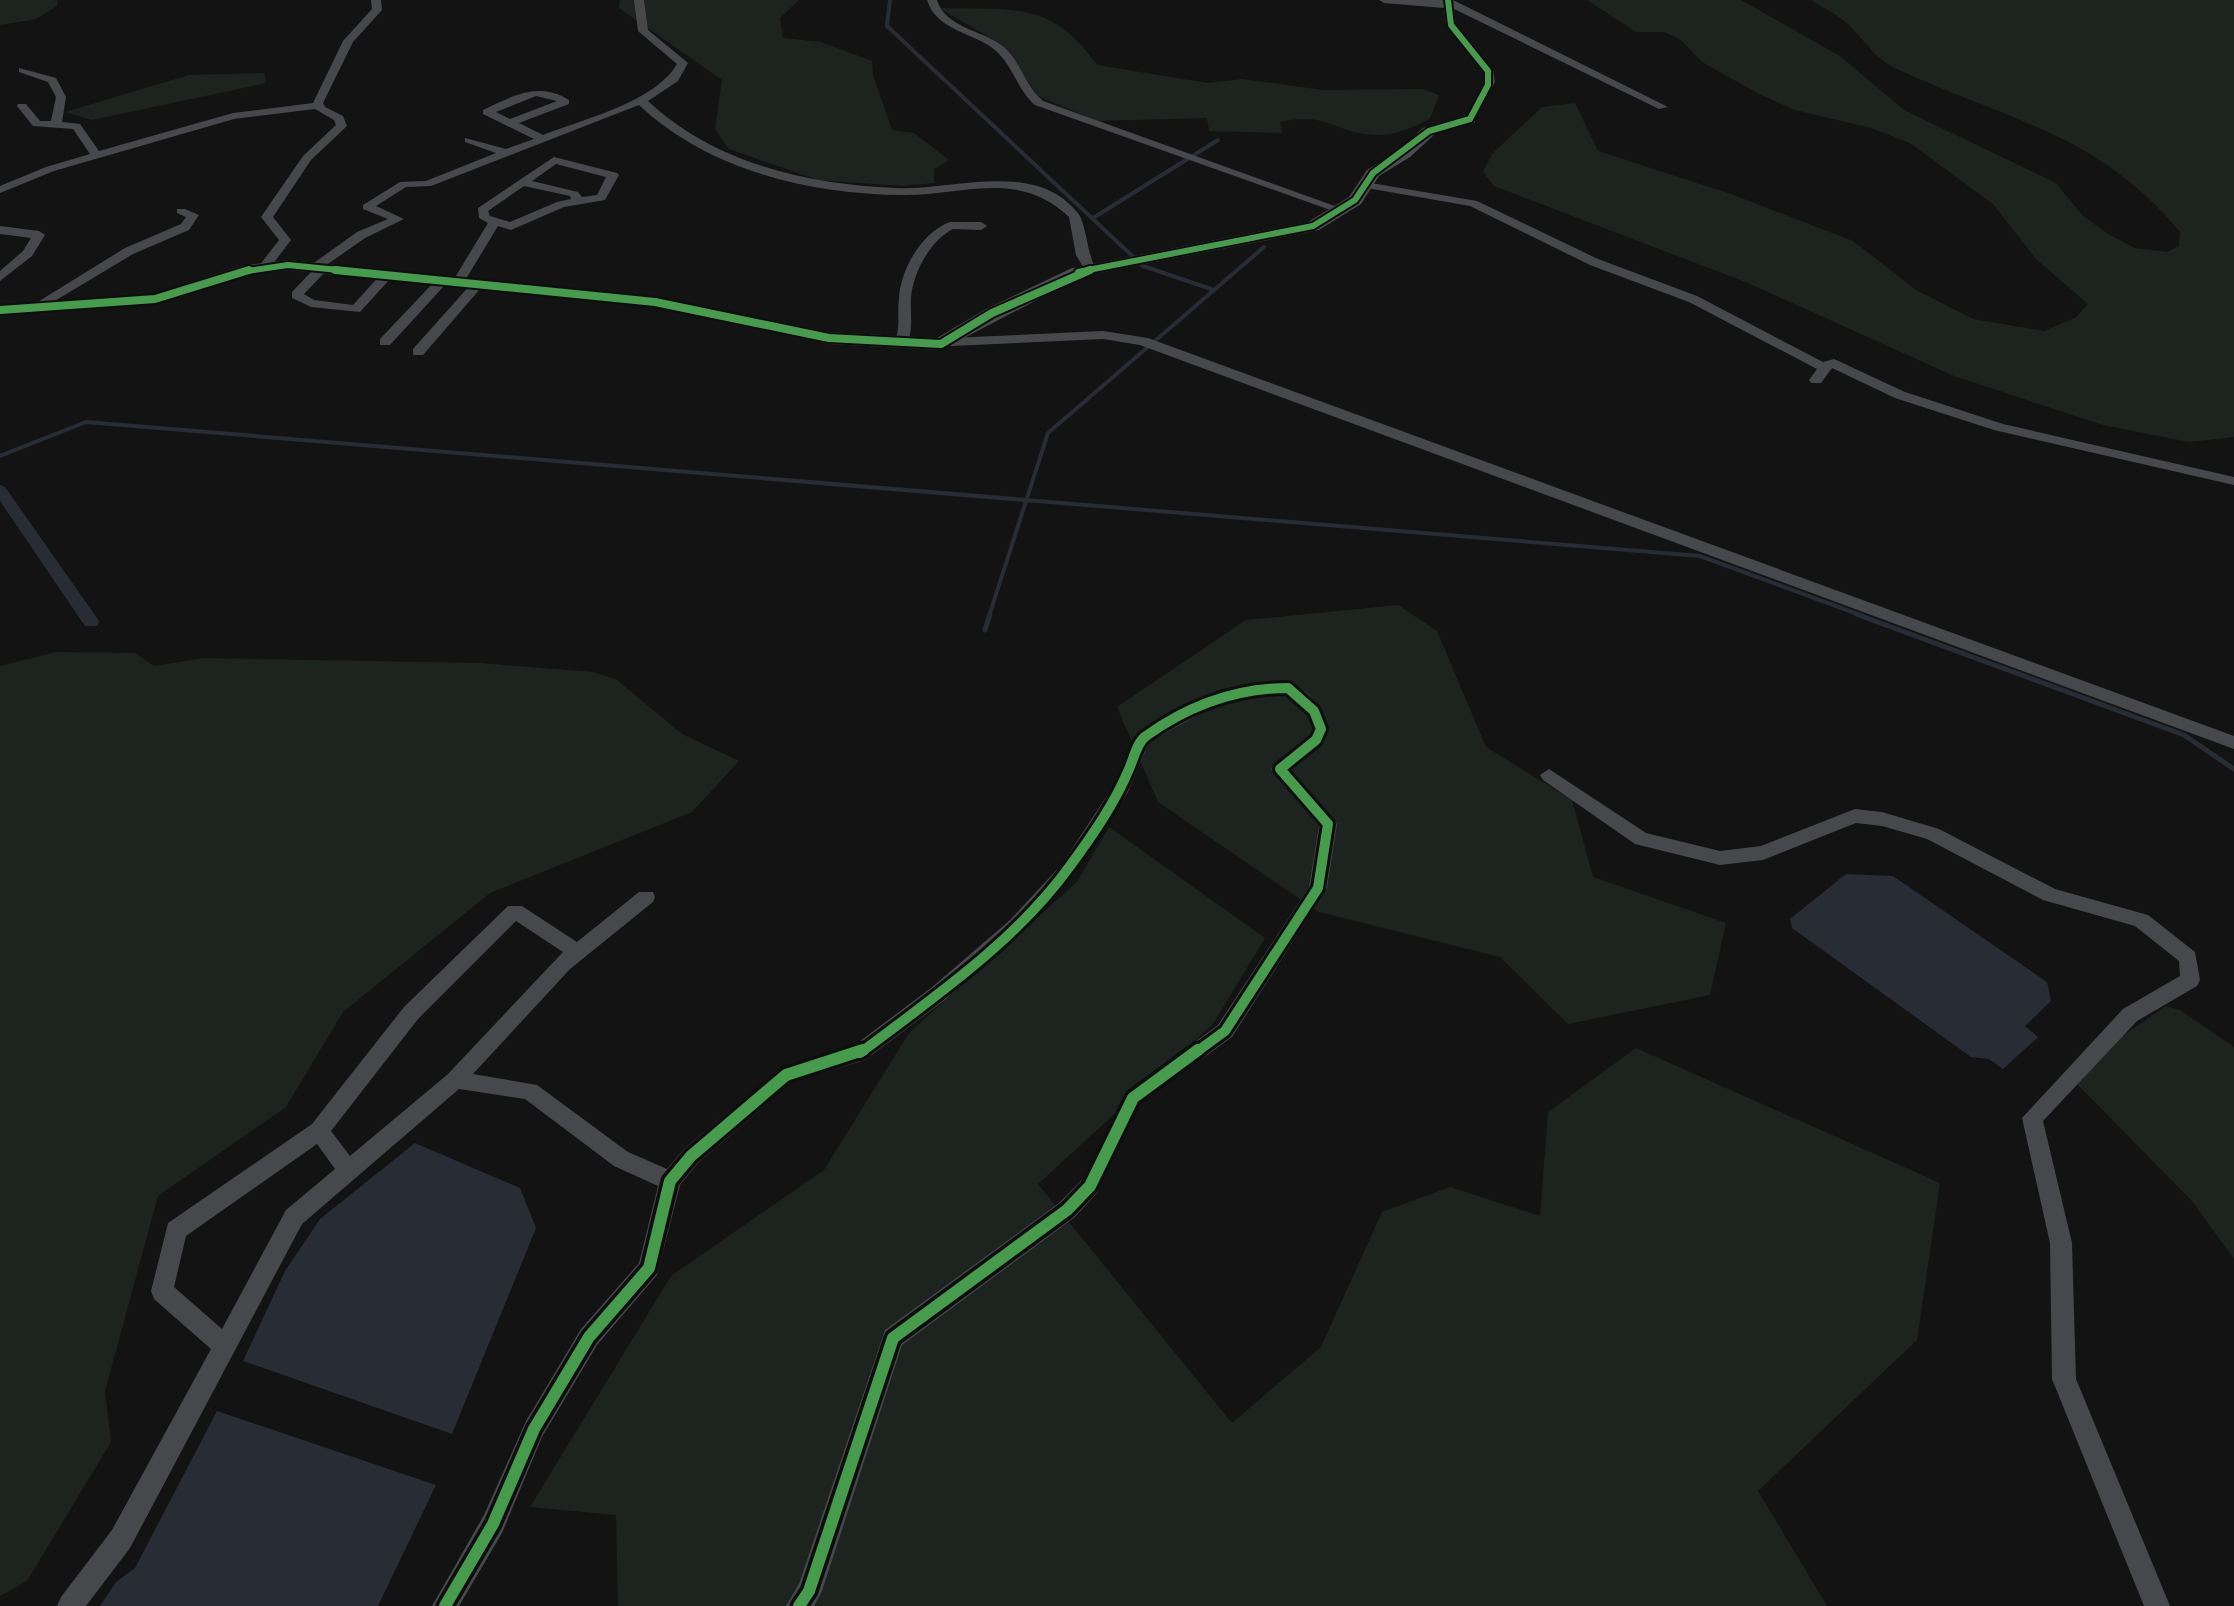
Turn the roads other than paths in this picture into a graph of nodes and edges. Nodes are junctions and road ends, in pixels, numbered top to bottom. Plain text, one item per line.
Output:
1 (376, 0) edge
2 (639, 0) edge
3 (932, 0) edge
4 (1384, 0) edge
5 (1448, 2) edge
6 (23, 70) dead end
7 (641, 100) junction
8 (22, 106) dead end
9 (317, 106) junction
10 (1663, 107) dead end
11 (1470, 119) joint
12 (510, 123) junction
13 (56, 124) junction
14 (541, 138) junction
15 (469, 140) dead end
16 (503, 152) junction
17 (96, 156) junction
18 (523, 182) junction
19 (1365, 185) junction
20 (0, 190) edge
21 (578, 201) junction
22 (181, 210) dead end
23 (1340, 210) junction
24 (495, 221) junction
25 (982, 226) dead end
26 (0, 230) edge
27 (266, 266) junction
28 (318, 269) junction
29 (1090, 270) junction
30 (386, 276) junction
31 (0, 277) edge
32 (458, 284) junction
33 (34, 308) junction
34 (0, 310) edge
35 (386, 342) dead end
36 (951, 342) junction
37 (901, 344) junction
38 (418, 352) dead end
39 (2234, 481) edge
40 (2234, 743) edge
41 (1549, 775) dead end
42 (646, 897) dead end
43 (576, 952) junction
44 (455, 1080) junction
45 (319, 1131) junction
46 (348, 1170) junction
47 (670, 1181) junction
48 (222, 1344) junction
49 (70, 1606) edge
50 (445, 1606) edge
51 (800, 1606) edge
52 (2157, 1606) edge

1 - 9 street
2 - 7 street
3 - 23 street
4 - 5 street
5 - 10 street
5 - 11 street
6 - 13 street
7 - 14 street
7 - 29 street
8 - 13 street
9 - 17 street
9 - 27 street
11 - 19 street
12 - 12 street
12 - 14 street
13 - 17 street
14 - 16 street
15 - 16 street
16 - 28 street
17 - 20 street
18 - 21 street
18 - 21 street
18 - 24 street
19 - 23 street
19 - 39 street
21 - 24 street
22 - 33 street
23 - 29 street
24 - 32 street
25 - 37 street
26 - 31 street
27 - 28 street
27 - 33 street
28 - 30 street
28 - 30 street
29 - 36 street
30 - 32 street
32 - 35 street
32 - 37 street
32 - 38 street
33 - 34 street
36 - 37 street
36 - 40 street
41 - 52 street
42 - 43 street
43 - 44 street
43 - 45 street
44 - 46 street
44 - 47 street
45 - 46 street
45 - 48 street
46 - 48 street
47 - 50 street
47 - 51 street
48 - 49 street

